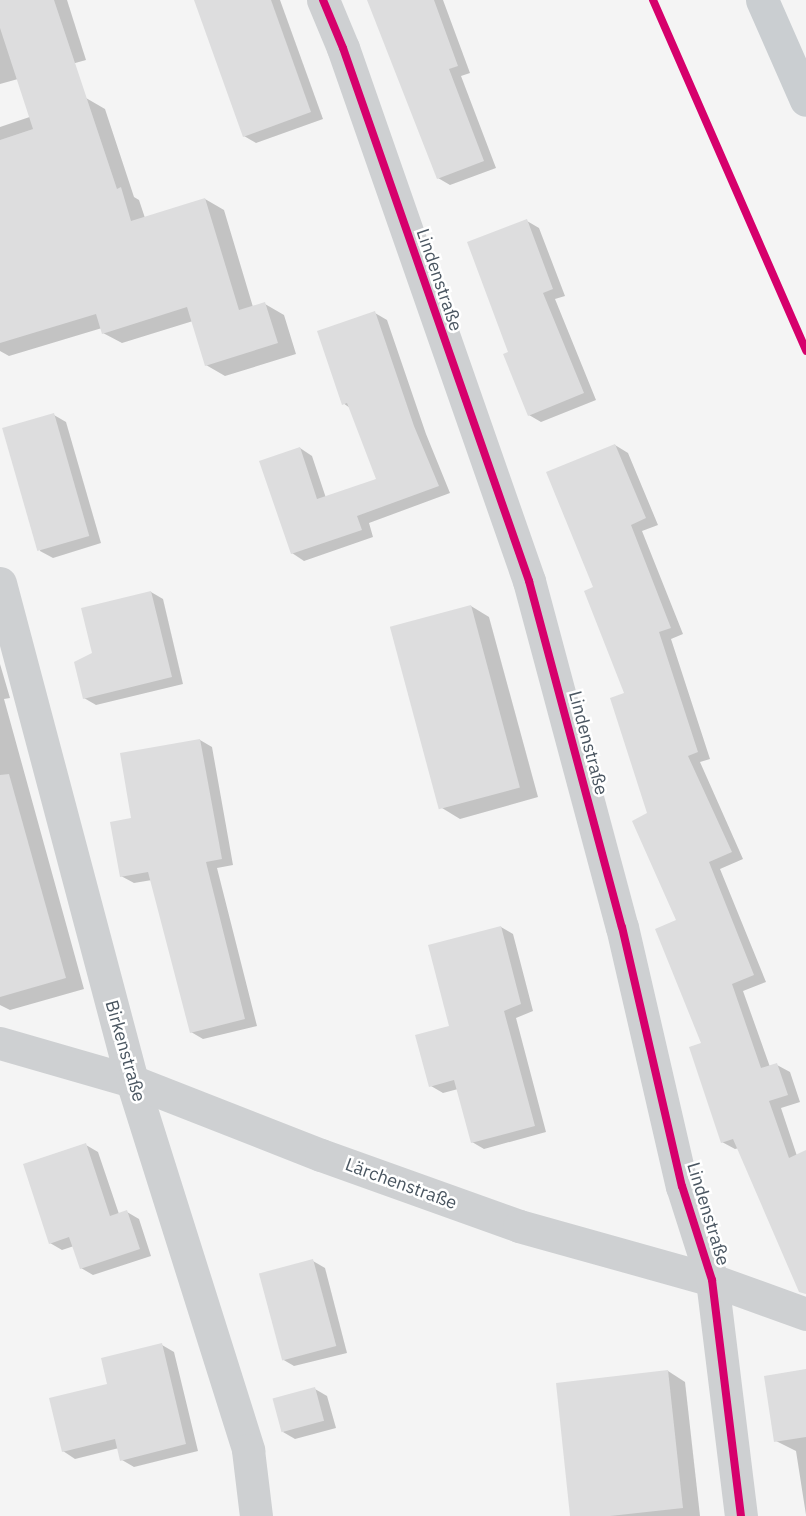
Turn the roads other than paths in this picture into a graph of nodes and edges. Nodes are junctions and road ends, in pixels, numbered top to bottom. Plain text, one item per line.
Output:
1 (323, 0) edge
2 (762, 0) edge
3 (806, 100) edge
4 (0, 583) edge
5 (0, 1043) edge
6 (132, 1081) junction
7 (712, 1280) junction
8 (806, 1314) edge
9 (256, 1516) edge
10 (741, 1516) edge

1 - 7 street, Lindenstraße
2 - 3 main road
4 - 6 street, Birkenstraße
5 - 6 street, Lärchenstraße
6 - 7 street, Lärchenstraße
6 - 9 street, Birkenstraße
7 - 8 street, Lärchenstraße
7 - 10 street, Lindenstraße

